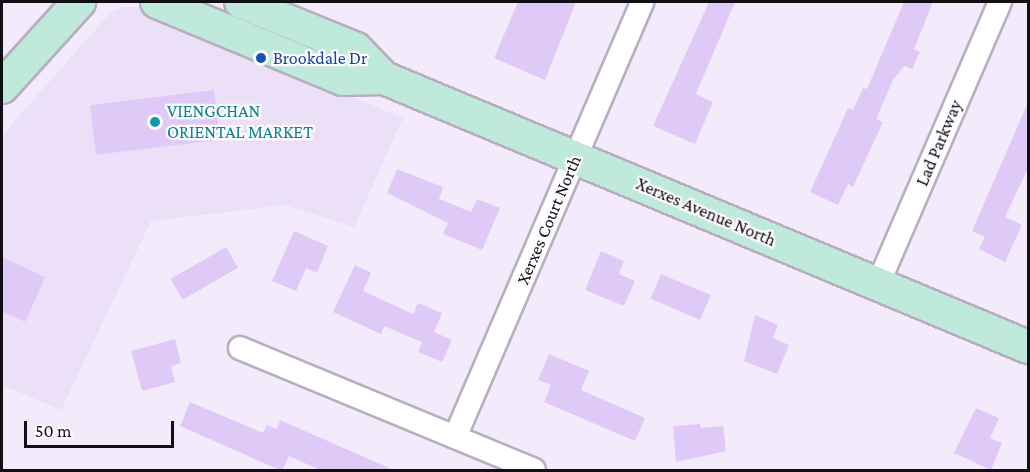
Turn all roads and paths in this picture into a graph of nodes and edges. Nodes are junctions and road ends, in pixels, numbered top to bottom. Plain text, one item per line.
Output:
1 (79, 2) edge
2 (157, 2) edge
3 (241, 2) edge
4 (642, 2) edge
5 (1000, 2) edge
6 (384, 78) junction
7 (2, 87) edge
8 (575, 158) junction
9 (878, 284) junction
10 (1029, 347) edge
11 (240, 348) dead end
12 (454, 437) junction
13 (534, 471) edge

1 - 7 street
2 - 6 street, Xerxes Avenue North
3 - 6 street, Xerxes Avenue North
4 - 8 street, Xerxes Court North
5 - 9 street, Lad Parkway
6 - 8 street, Xerxes Avenue North
8 - 9 street, Xerxes Avenue North
8 - 12 street, Xerxes Court North
9 - 10 street, Xerxes Avenue North
11 - 12 street
12 - 13 street

